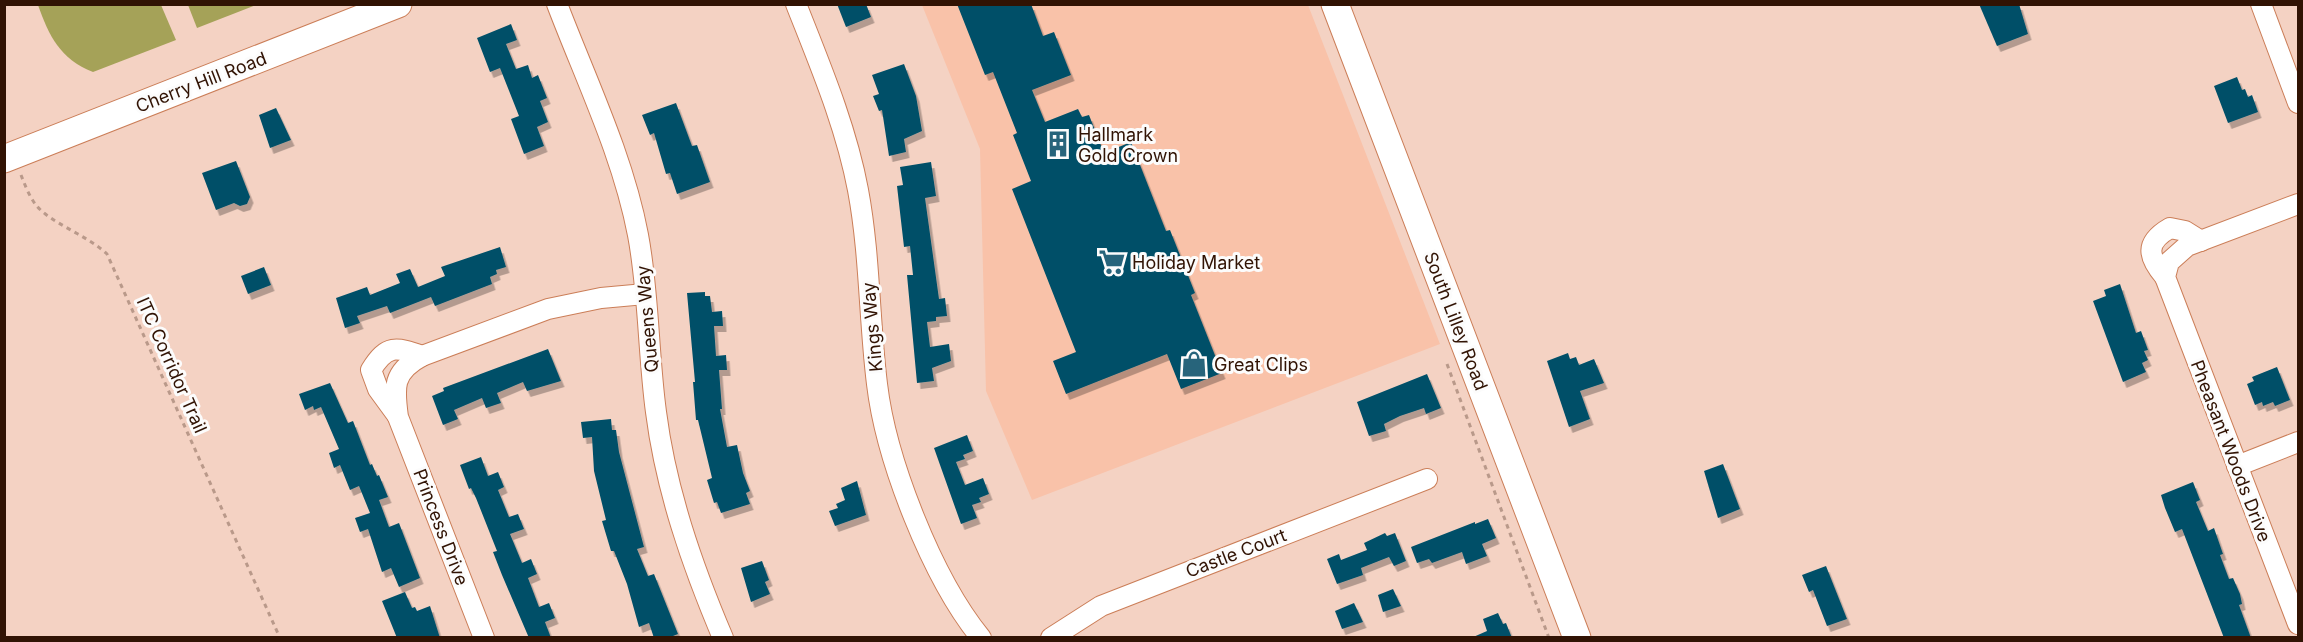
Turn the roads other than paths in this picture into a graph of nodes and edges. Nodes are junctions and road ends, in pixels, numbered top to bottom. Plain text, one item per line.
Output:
1 (398, 4) edge
2 (557, 4) edge
3 (796, 4) edge
4 (1335, 4) edge
5 (2261, 4) edge
6 (2298, 103) edge
7 (9, 158) edge
8 (2298, 204) edge
9 (2201, 241) junction
10 (2165, 277) junction
11 (645, 294) junction
12 (422, 356) junction
13 (398, 417) junction
14 (2298, 442) edge
15 (2237, 466) junction
16 (1427, 479) dead end
17 (2298, 624) edge
18 (484, 638) edge
19 (723, 638) edge
20 (981, 638) edge
21 (1051, 638) edge
22 (1577, 638) edge

1 - 7 street, Cherry Hill Road
2 - 11 street, Queens Way
3 - 20 street, Kings Way
4 - 22 street, South Lilley Road
5 - 6 street
8 - 9 street
9 - 10 street
9 - 10 street, Pheasant Woods Drive
10 - 15 street, Pheasant Woods Drive
11 - 12 street, Princess Drive
11 - 19 street, Queens Way
12 - 13 street, Princess Drive
12 - 13 street, Princess Drive
13 - 18 street, Princess Drive
14 - 15 street
15 - 17 street, Pheasant Woods Drive
16 - 21 street, Castle Court

